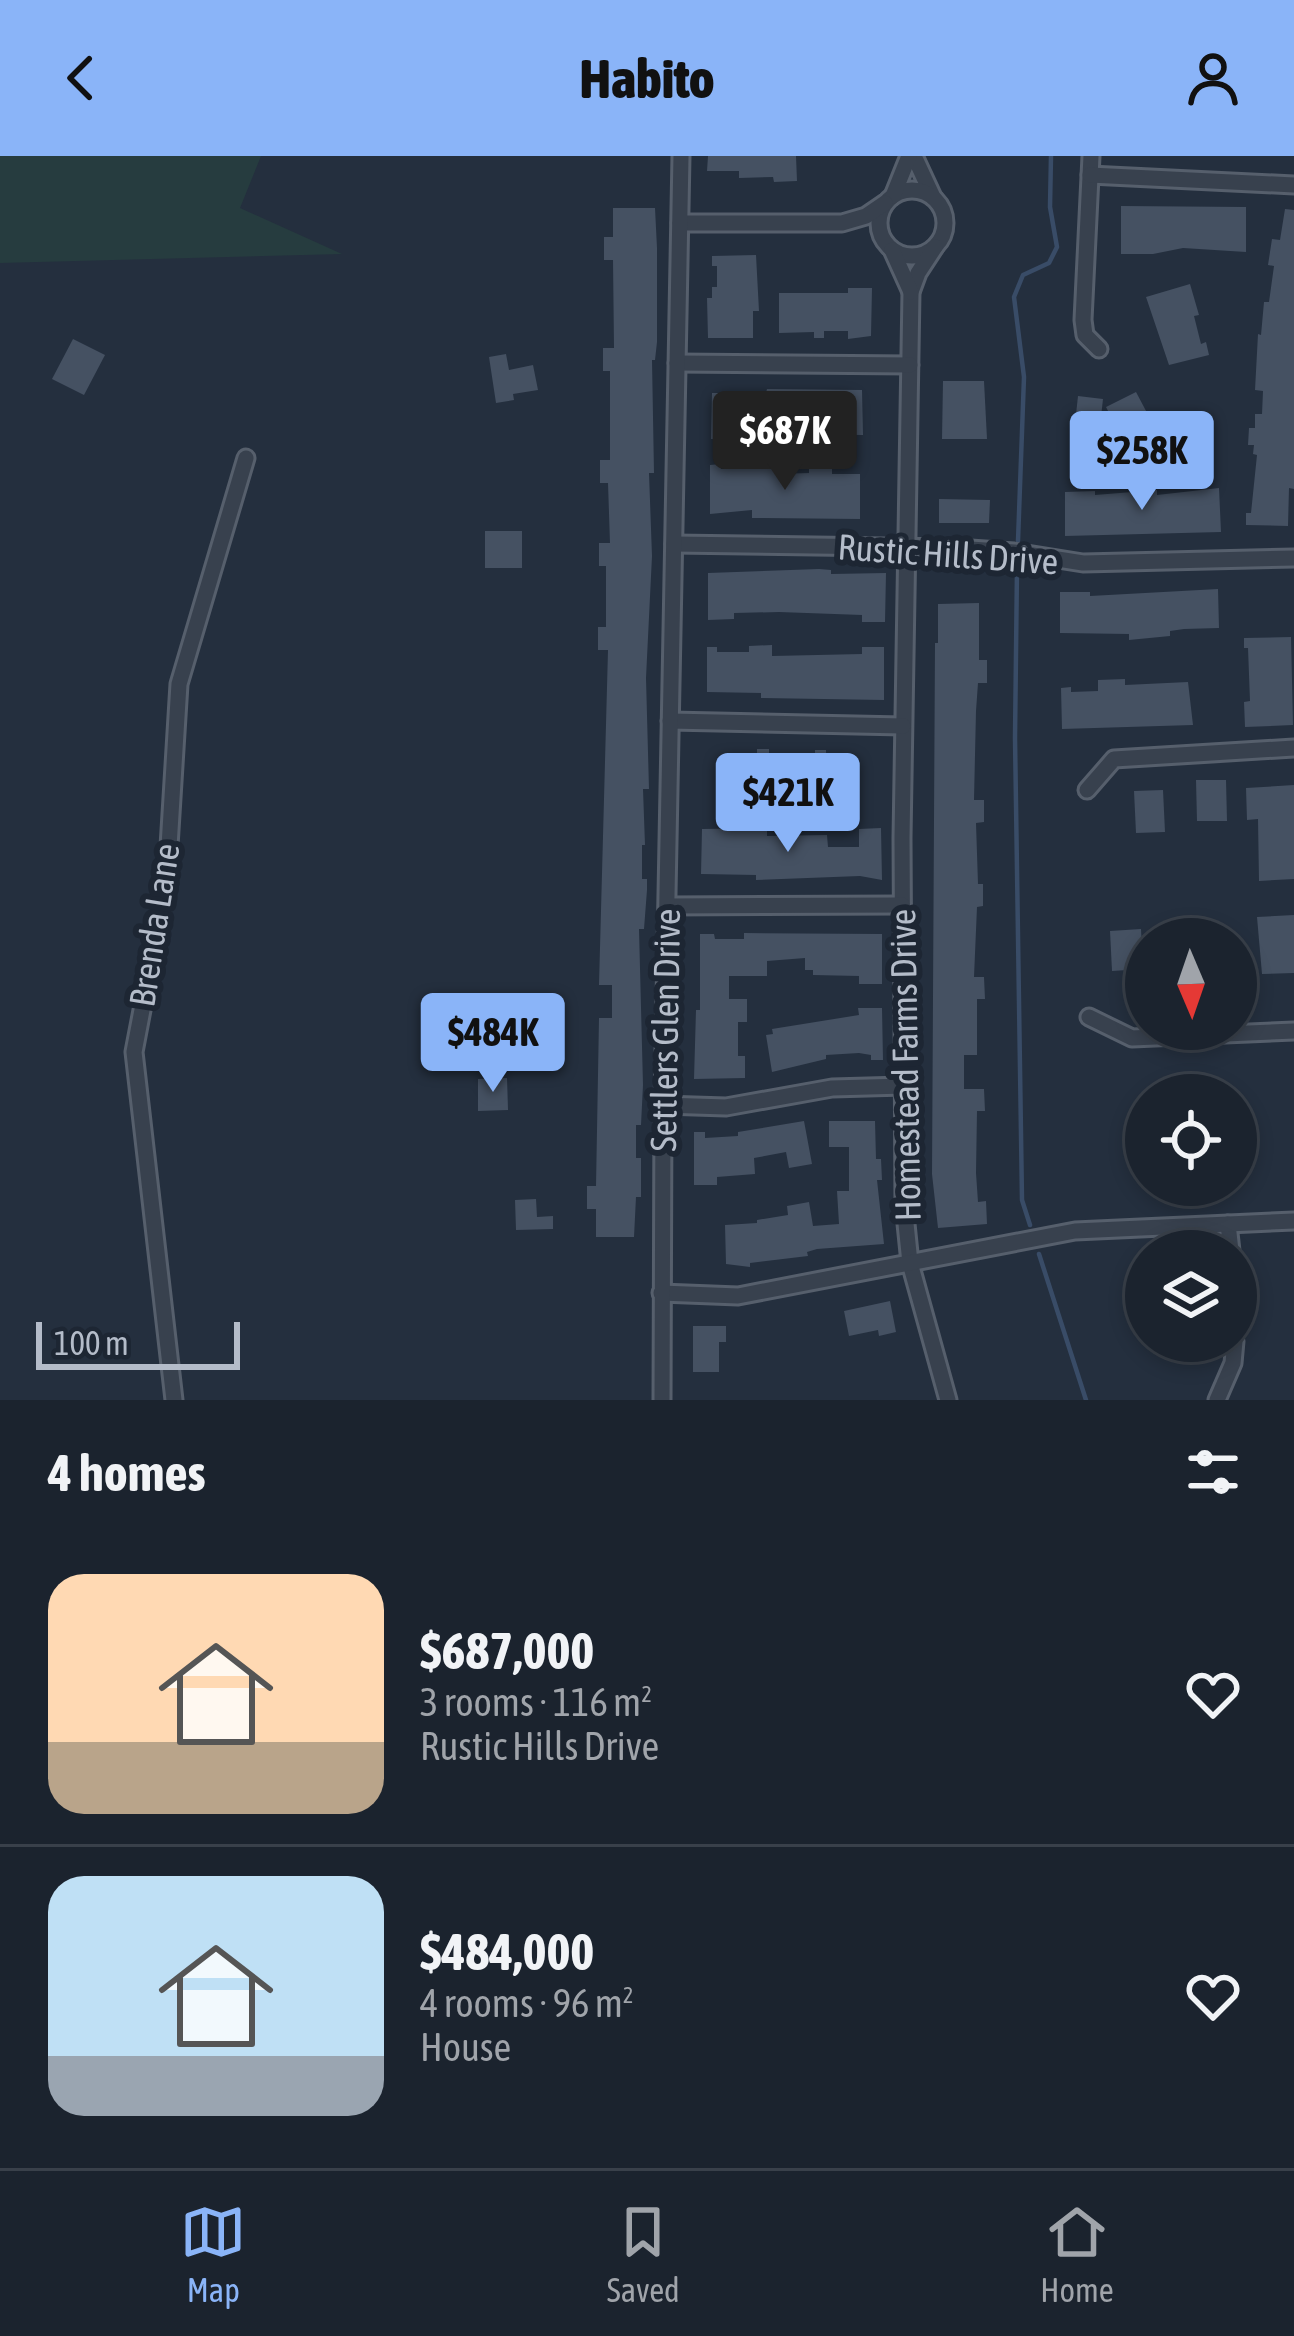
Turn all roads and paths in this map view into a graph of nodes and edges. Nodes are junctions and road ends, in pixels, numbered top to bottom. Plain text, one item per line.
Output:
1 (681, 156) edge
2 (912, 156) edge
3 (1091, 156) edge
4 (1090, 175) junction
5 (1294, 185) edge
6 (933, 196) junction
7 (889, 200) junction
8 (680, 223) junction
9 (842, 223) junction
10 (889, 246) junction
11 (935, 247) junction
12 (910, 292) junction
13 (1099, 349) dead end
14 (677, 363) junction
15 (910, 365) junction
16 (246, 458) dead end
17 (674, 544) junction
18 (906, 546) junction
19 (1294, 558) edge
20 (670, 721) junction
21 (904, 726) junction
22 (1294, 748) edge
23 (1087, 790) dead end
24 (902, 905) junction
25 (668, 906) junction
26 (1089, 1017) dead end
27 (1294, 1031) edge
28 (904, 1086) junction
29 (663, 1105) junction
30 (1294, 1221) edge
31 (1228, 1224) junction
32 (1229, 1230) edge
33 (910, 1263) junction
34 (661, 1293) junction
35 (1233, 1362) edge
36 (174, 1400) edge
37 (662, 1400) edge
38 (948, 1400) edge
39 (1217, 1400) edge

1 - 8 street, Settlers Glen Drive
2 - 6 street, Homestead Farms Drive
2 - 7 street, Homestead Farms Drive
3 - 4 street
4 - 5 street
4 - 13 street
6 - 7 street
6 - 11 street, Homestead Farms Drive
7 - 9 street
7 - 10 street, Homestead Farms Drive
8 - 9 street
8 - 14 street, Settlers Glen Drive
9 - 10 street
10 - 11 street
10 - 12 street, Homestead Farms Drive
11 - 12 street, Homestead Farms Drive
12 - 15 street, Homestead Farms Drive
14 - 15 street
14 - 17 street, Settlers Glen Drive
15 - 18 street, Homestead Farms Drive
16 - 36 street, Brenda Lane
17 - 18 street, Rustic Hills Drive
17 - 20 street, Settlers Glen Drive
18 - 19 street, Rustic Hills Drive
18 - 21 street, Homestead Farms Drive
20 - 21 street
20 - 25 street, Settlers Glen Drive
21 - 24 street, Homestead Farms Drive
22 - 23 street
24 - 25 street
24 - 28 street, Homestead Farms Drive
25 - 29 street, Settlers Glen Drive
26 - 27 street
28 - 29 street
28 - 33 street, Homestead Farms Drive
29 - 34 street, Settlers Glen Drive
30 - 31 street
31 - 32 street
31 - 33 street
33 - 34 street
33 - 38 street, Homestead Farms Drive
34 - 37 street, Settlers Glen Drive
35 - 39 street

